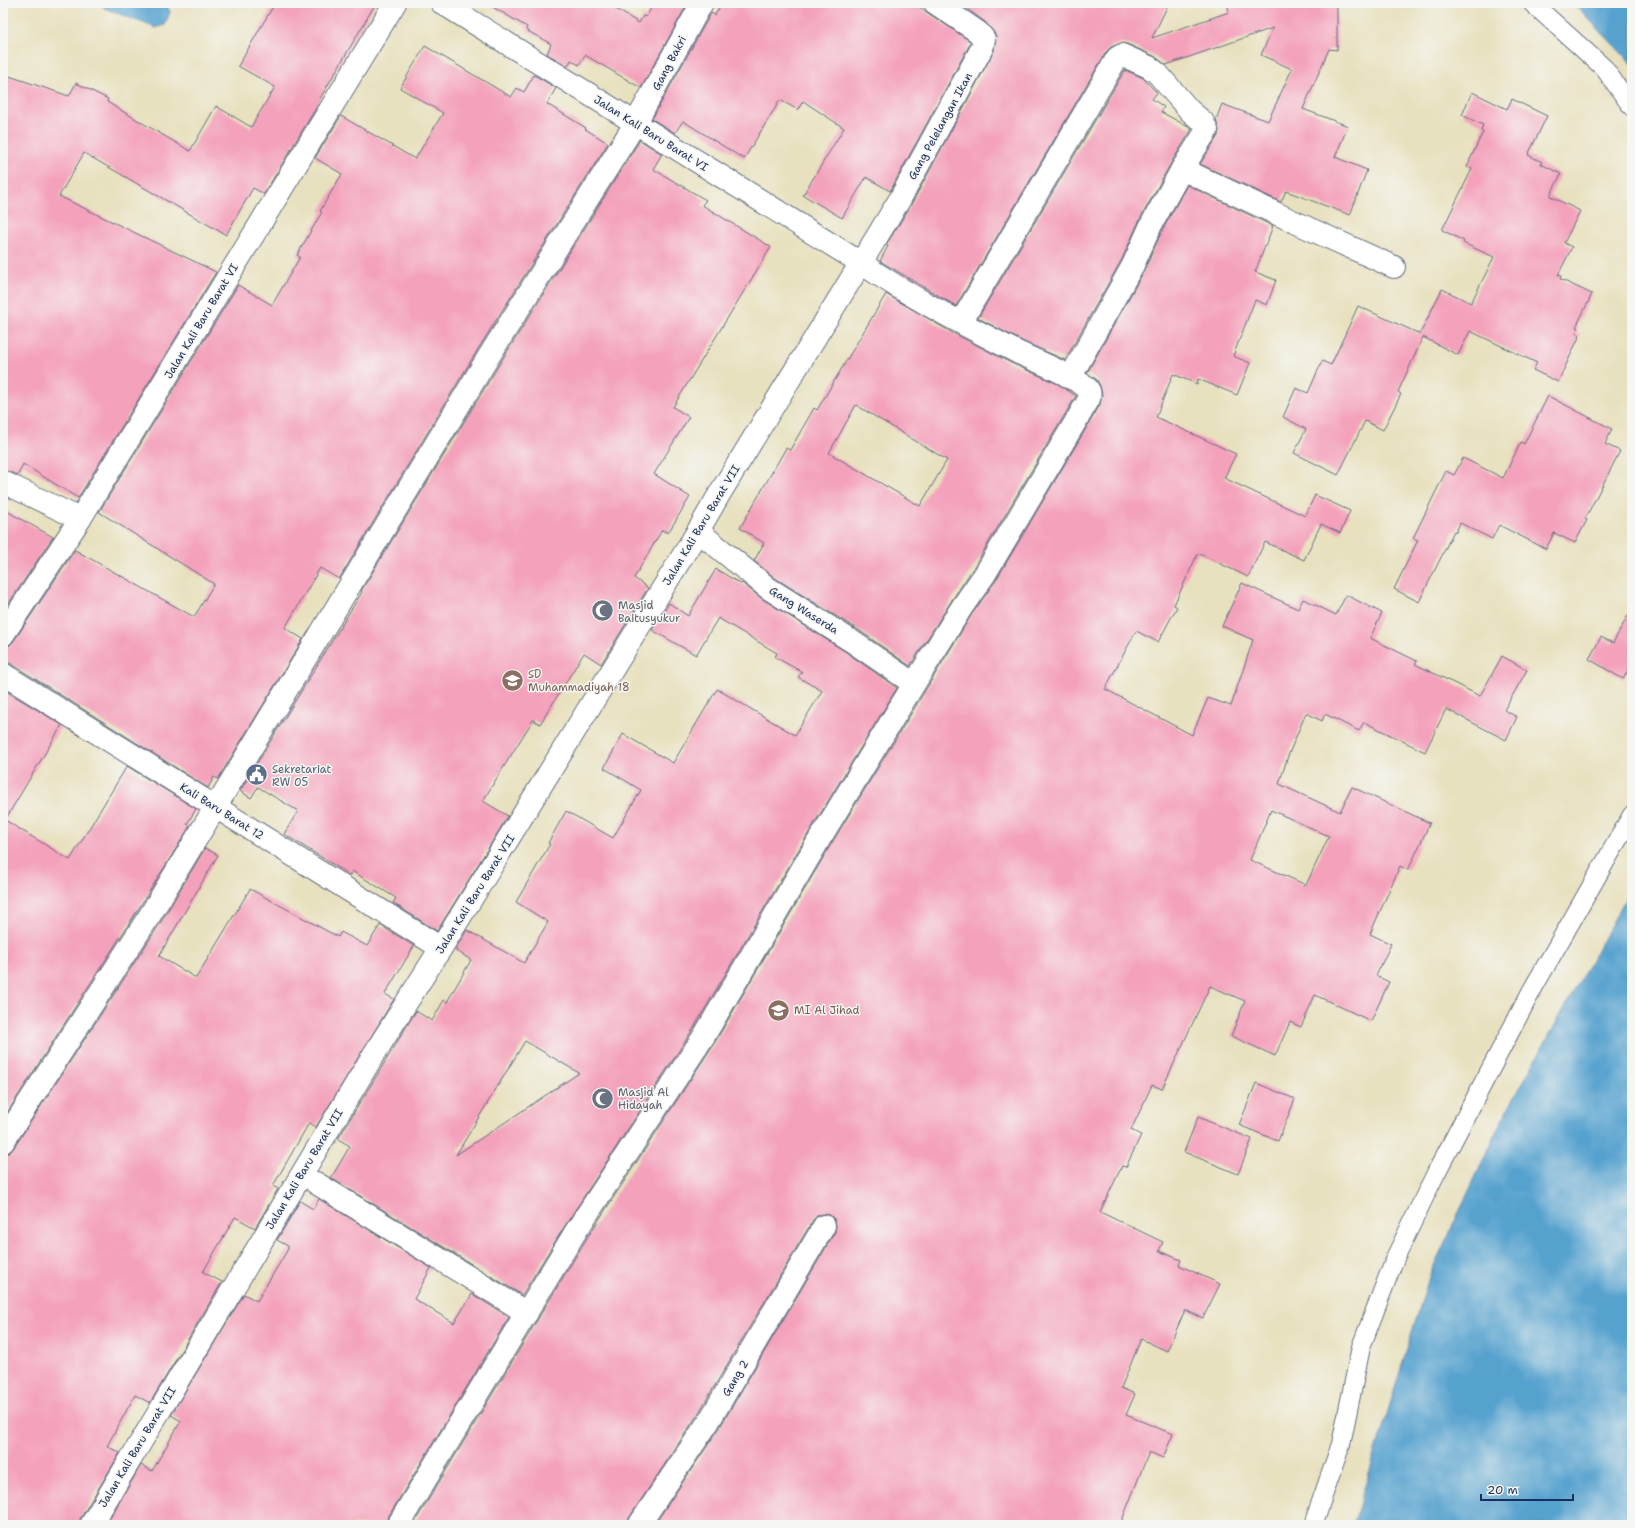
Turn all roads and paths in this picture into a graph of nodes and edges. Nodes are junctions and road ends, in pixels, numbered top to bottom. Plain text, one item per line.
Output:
1 (396, 3) edge
2 (442, 3) edge
3 (702, 3) edge
4 (1532, 3) edge
5 (944, 6) edge
6 (1632, 107) edge
7 (635, 124) junction
8 (1182, 169) junction
9 (861, 263) junction
10 (1394, 267) dead end
11 (960, 322) junction
12 (1070, 378) junction
13 (3, 482) edge
14 (80, 520) junction
15 (698, 531) junction
16 (3, 635) edge
17 (3, 674) edge
18 (914, 684) junction
19 (216, 807) junction
20 (1632, 815) edge
21 (441, 948) junction
22 (3, 1142) edge
23 (316, 1183) dead end
24 (824, 1226) dead end
25 (527, 1313) junction
26 (91, 1525) edge
27 (398, 1525) edge
28 (639, 1525) edge
29 (1313, 1525) edge

1 - 14 street, Jalan Kali Baru Barat VI
2 - 7 street, Jalan Kali Baru Barat VI
3 - 7 street, Gang Bakri
4 - 6 lane
5 - 9 street, Gang Pelelangan Ikan
7 - 9 street, Jalan Kali Baru Barat VI
7 - 19 street, Gang Bakri
8 - 10 street
8 - 11 street
8 - 12 street
9 - 11 street, Jalan Kali Baru Barat VI
9 - 15 street, Jalan Kali Baru Barat VII
11 - 12 street, Jalan Kali Baru Barat VI
12 - 18 street, Jalan Kali Baru Barat VI
13 - 14 street
14 - 16 street, Jalan Kali Baru Barat VI
15 - 18 street, Gang Waserda
15 - 21 street, Jalan Kali Baru Barat VII
17 - 19 street, Kali Baru Barat 12
18 - 25 street
19 - 21 street, Kali Baru Barat 12
19 - 22 street, Gang Bakri
20 - 29 lane
21 - 26 street, Jalan Kali Baru Barat VII
23 - 25 street
24 - 28 street, Gang 2
25 - 27 street

